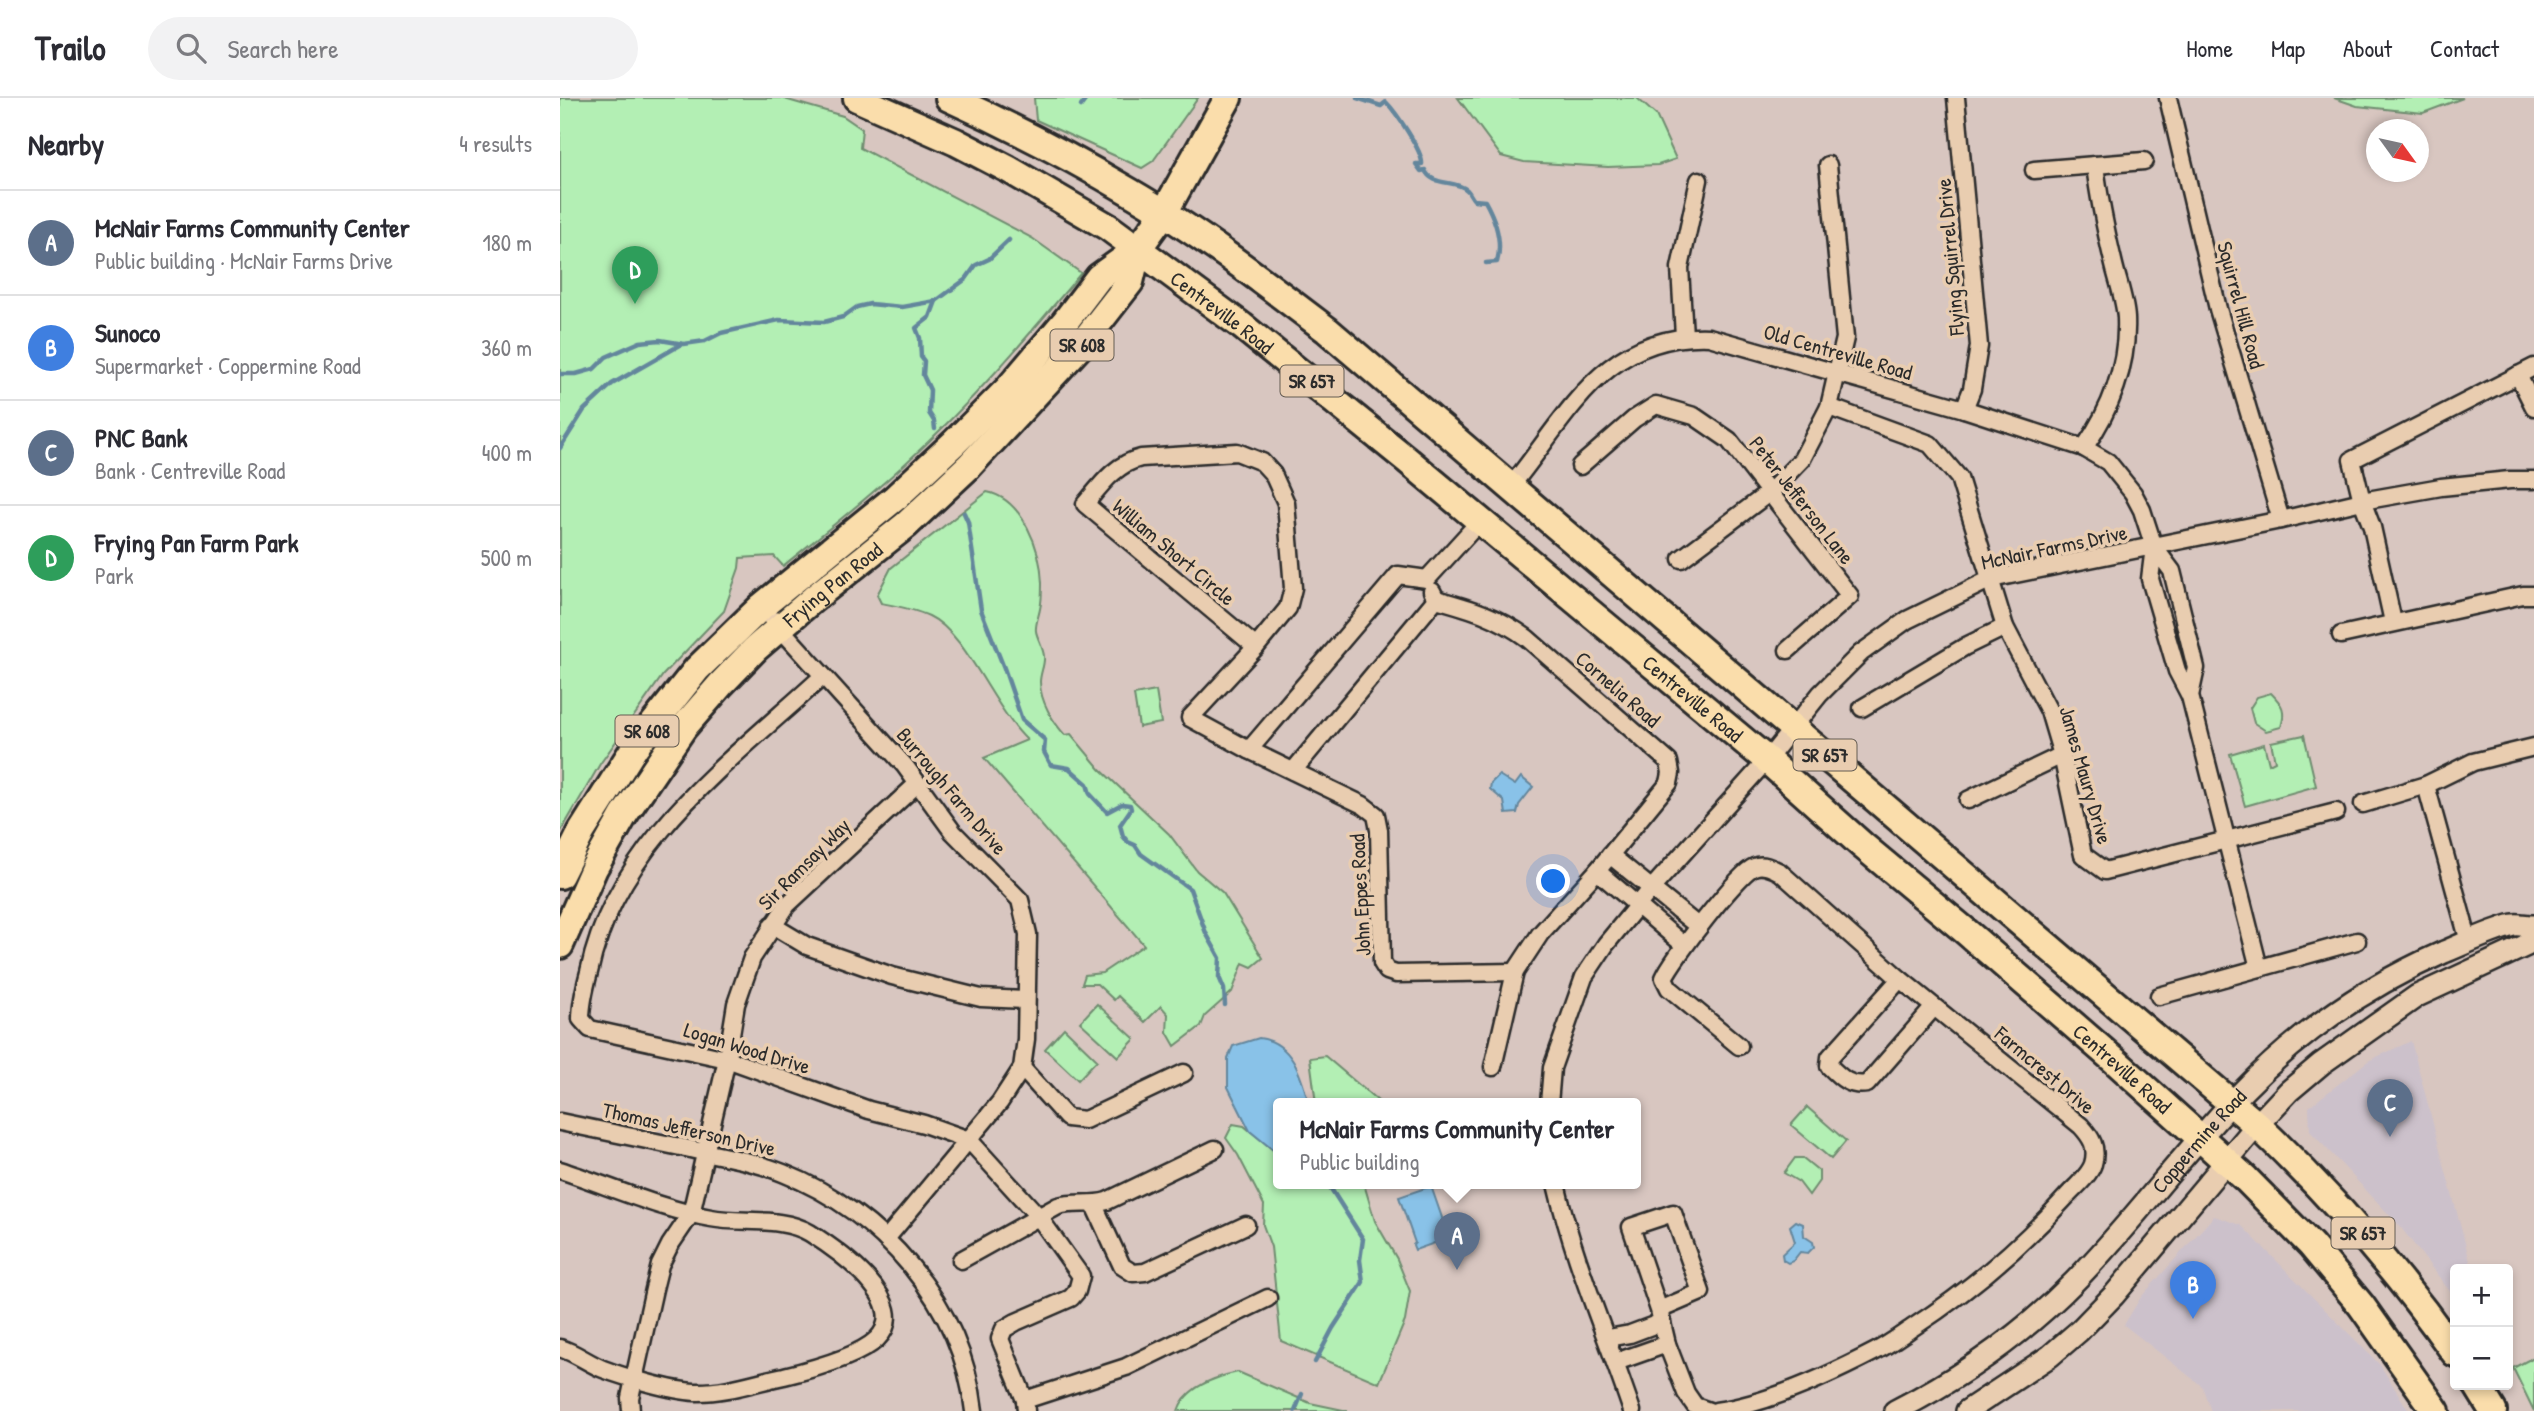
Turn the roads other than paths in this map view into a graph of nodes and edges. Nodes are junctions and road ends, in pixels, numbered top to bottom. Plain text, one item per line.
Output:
1 (857, 98) edge
2 (949, 98) edge
3 (1228, 98) edge
4 (1956, 98) edge
5 (2168, 98) edge
6 (2144, 161) dead end
7 (1828, 165) dead end
8 (2095, 165) junction
9 (2035, 170) dead end
10 (1699, 180) dead end
11 (1164, 213) junction
12 (1138, 249) junction
13 (1684, 336) junction
14 (2534, 367) edge
15 (1838, 374) junction
16 (2518, 375) junction
17 (1829, 407) junction
18 (2534, 407) edge
19 (1964, 410) junction
20 (2084, 448) junction
21 (1580, 466) dead end
22 (2534, 480) edge
23 (1511, 486) junction
24 (1770, 492) junction
25 (2362, 501) junction
26 (2281, 520) junction
27 (1480, 521) junction
28 (2154, 547) junction
29 (1681, 559) dead end
30 (1427, 579) junction
31 (1990, 579) junction
32 (2534, 595) edge
33 (1436, 599) junction
34 (761, 607) junction
35 (2393, 622) junction
36 (2005, 627) junction
37 (779, 628) junction
38 (2341, 635) dead end
39 (1256, 647) junction
40 (1788, 650) dead end
41 (823, 676) junction
42 (2190, 696) junction
43 (1861, 708) dead end
44 (1190, 718) joint
45 (1793, 727) junction
46 (2534, 747) edge
47 (1248, 750) junction
48 (2062, 755) junction
49 (1767, 760) junction
50 (1293, 771) junction
51 (917, 784) junction
52 (2426, 785) junction
53 (1968, 800) dead end
54 (2362, 804) dead end
55 (2336, 811) dead end
56 (2227, 839) junction
57 (1610, 855) junction
58 (1597, 872) junction
59 (560, 875) edge
60 (1650, 889) junction
61 (1637, 906) junction
62 (772, 925) junction
63 (2534, 926) edge
64 (1699, 927) junction
65 (2534, 935) edge
66 (2357, 942) dead end
67 (2469, 942) junction
68 (560, 945) edge
69 (1684, 945) junction
70 (2259, 968) junction
71 (1515, 972) junction
72 (1900, 979) junction
73 (2159, 996) dead end
74 (1025, 1000) junction
75 (1934, 1007) junction
76 (1739, 1046) dead end
77 (727, 1059) junction
78 (1493, 1067) dead end
79 (1021, 1068) junction
80 (1184, 1073) dead end
81 (1550, 1098) edge
82 (2232, 1102) junction
83 (560, 1122) edge
84 (2257, 1125) junction
85 (2200, 1138) junction
86 (969, 1140) junction
87 (1215, 1149) dead end
88 (706, 1153) junction
89 (2226, 1161) junction
90 (560, 1170) edge
91 (1558, 1189) edge
92 (1094, 1205) junction
93 (691, 1214) junction
94 (1038, 1216) junction
95 (1246, 1225) dead end
96 (886, 1239) junction
97 (961, 1260) dead end
98 (1268, 1298) dead end
99 (1661, 1316) junction
100 (1608, 1338) junction
101 (1667, 1344) junction
102 (2450, 1346) edge
103 (560, 1348) edge
104 (1616, 1362) junction
105 (634, 1379) junction
106 (2480, 1390) edge
107 (1025, 1405) edge
108 (631, 1411) edge
109 (974, 1411) edge
110 (1632, 1411) edge
111 (1709, 1411) edge
112 (1716, 1411) edge
113 (1895, 1411) edge
114 (1967, 1411) edge
115 (2436, 1411) edge
116 (2493, 1411) edge

1 - 12 main road, Centreville Road / SR 657
2 - 11 main road, Centreville Road / SR 657
3 - 11 main road, Frying Pan Road / SR 608
4 - 19 street, Flying Squirrel Drive
5 - 26 street, Squirrel Hill Road
6 - 8 street
7 - 15 street
8 - 9 street
8 - 20 street
10 - 13 street
11 - 12 main road, Frying Pan Road / SR 608
11 - 23 main road, Centreville Road / SR 657
12 - 27 main road, Centreville Road / SR 657
12 - 34 main road, Frying Pan Road / SR 608
12 - 37 main road, Frying Pan Road / SR 608
13 - 15 street, Old Centreville Road
13 - 23 street, Old Centreville Road
14 - 16 street
15 - 17 street
15 - 19 street, Old Centreville Road
16 - 18 street
16 - 25 street
17 - 24 street
17 - 31 street, James Maury Drive
19 - 20 street, Old Centreville Road
20 - 28 street, Old Centreville Road
21 - 24 street, Peter Jefferson Lane
22 - 25 street, McNair Farms Drive
23 - 45 main road, Centreville Road / SR 657
24 - 29 street
24 - 40 street, Peter Jefferson Lane
25 - 26 street, McNair Farms Drive
25 - 35 street
26 - 28 street, McNair Farms Drive
27 - 30 street
27 - 49 main road, Centreville Road / SR 657
28 - 31 street, McNair Farms Drive
28 - 42 street
28 - 42 street
30 - 33 street
30 - 47 street
31 - 36 street, James Maury Drive
31 - 45 street, McNair Farms Drive
32 - 35 street
33 - 50 street
33 - 57 street, Cornelia Road
34 - 37 street, Burrough Farm Drive
34 - 59 main road, Frying Pan Road / SR 608
35 - 38 street
36 - 43 street
36 - 48 street, James Maury Drive
37 - 41 street, Burrough Farm Drive
37 - 68 main road, Frying Pan Road / SR 608
39 - 39 street, William Short Circle
39 - 44 street, William Short Circle
41 - 51 street, Burrough Farm Drive
41 - 77 street, Logan Wood Drive
42 - 56 street
44 - 47 street, John Eppes Road
45 - 49 street, McNair Farms Drive
45 - 82 main road, Centreville Road / SR 657
46 - 52 street
47 - 50 street, John Eppes Road
48 - 53 street
48 - 56 street, James Maury Drive
49 - 60 street, McNair Farms Drive
49 - 85 main road, Centreville Road / SR 657
50 - 71 street, John Eppes Road
51 - 62 street, Sir Ramsay Way
51 - 74 street, Burrough Farm Drive
52 - 54 street
52 - 67 street
55 - 56 street, James Maury Drive
56 - 70 street
57 - 58 street, Cornelia Road
57 - 60 street
58 - 61 street
58 - 71 street, Cornelia Road
60 - 61 street, McNair Farms Drive
60 - 64 street
61 - 69 street
61 - 81 street, McNair Farms Drive
62 - 74 street
62 - 77 street, Sir Ramsay Way
63 - 67 street, Coppermine Road
64 - 69 street, Farmcrest Drive
64 - 72 street, Farmcrest Drive
65 - 84 street, Coppermine Road
66 - 70 street
67 - 82 street, Coppermine Road
69 - 76 street, Farmcrest Drive
70 - 73 street
71 - 78 street, Cornelia Road
72 - 75 street, Farmcrest Drive
72 - 75 street
74 - 79 street, Burrough Farm Drive
75 - 112 street, Farmcrest Drive
77 - 86 street, Logan Wood Drive
77 - 88 street, Sir Ramsay Way
79 - 80 street
79 - 86 street, Burrough Farm Drive
82 - 84 main road, Centreville Road / SR 657
82 - 85 street, Coppermine Road
83 - 88 street, Thomas Jefferson Drive
84 - 89 street, Coppermine Road
84 - 102 main road, Centreville Road / SR 657
85 - 89 main road, Centreville Road / SR 657
85 - 113 street, Coppermine Road
86 - 94 street, Logan Wood Drive
86 - 96 street, Burrough Farm Drive
87 - 92 street
88 - 93 street, Sir Ramsay Way
88 - 96 street, Thomas Jefferson Drive
89 - 114 street, Coppermine Road
89 - 115 main road, Centreville Road / SR 657
90 - 93 street
91 - 100 street
92 - 94 street
92 - 95 street
93 - 105 street
93 - 105 street
94 - 97 street
94 - 107 street, Logan Wood Drive
96 - 109 street, Thomas Jefferson Drive
98 - 107 street
99 - 99 street
99 - 100 street
99 - 101 street
100 - 104 street
101 - 104 street
101 - 111 street
103 - 105 street
104 - 110 street
105 - 108 street
106 - 116 main road

